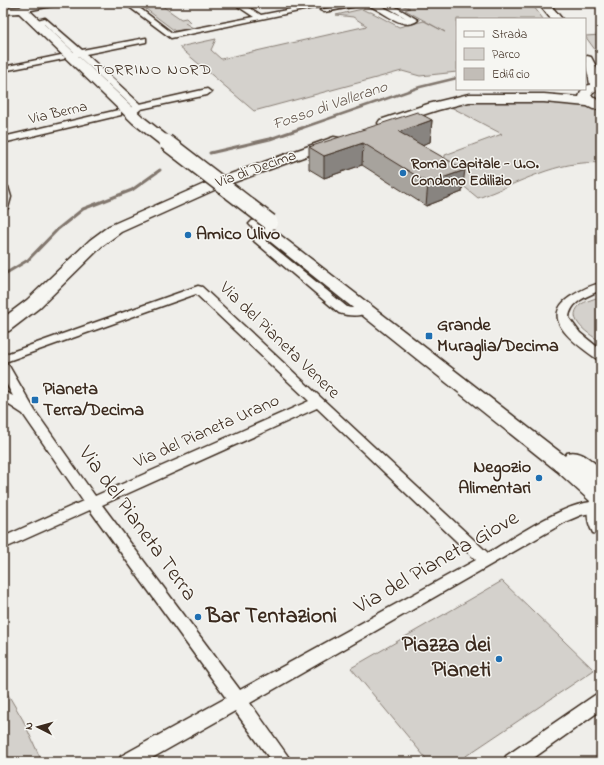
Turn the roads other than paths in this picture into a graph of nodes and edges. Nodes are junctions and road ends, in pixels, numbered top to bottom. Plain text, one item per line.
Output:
1 (33, 3) edge
2 (62, 3) edge
3 (128, 3) edge
4 (237, 3) edge
5 (333, 3) edge
6 (368, 3) edge
7 (384, 3) edge
8 (546, 4) edge
9 (306, 8) junction
10 (10, 12) edge
11 (259, 18) junction
12 (556, 18) edge
13 (143, 40) dead end
14 (70, 55) junction
15 (586, 58) edge
16 (3, 69) edge
17 (596, 90) edge
18 (207, 92) dead end
19 (129, 111) junction
20 (374, 127) edge
21 (345, 137) edge
22 (3, 140) edge
23 (3, 187) edge
24 (3, 208) edge
25 (266, 227) junction
26 (601, 286) edge
27 (4, 327) edge
28 (601, 356) edge
29 (3, 359) edge
30 (3, 366) edge
31 (3, 395) edge
32 (317, 403) junction
33 (29, 413) junction
34 (601, 479) edge
35 (93, 504) junction
36 (600, 508) edge
37 (3, 543) edge
38 (487, 561) junction
39 (601, 700) edge
40 (238, 701) junction
41 (128, 762) edge
42 (283, 762) edge
43 (512, 762) edge

1 - 10 street
2 - 10 street
3 - 11 street
4 - 11 street
5 - 9 street
6 - 7 street
6 - 9 street
8 - 12 street
9 - 11 street
10 - 14 street
10 - 14 street
13 - 14 street
14 - 16 street
14 - 19 street
14 - 19 street
15 - 17 street
17 - 20 street
18 - 19 street, Via Berna
19 - 22 street, Via Berna
19 - 25 street
21 - 27 street, Via di Decima
23 - 24 street
25 - 34 street
25 - 36 street
26 - 28 street
29 - 32 street, Via del Pianeta Venere
30 - 33 street, Via del Pianeta Terra
31 - 33 street
32 - 35 street, Via del Pianeta Urano
32 - 38 street, Via del Pianeta Venere
33 - 35 street, Via del Pianeta Terra
35 - 37 street, Via del Pianeta Urano
35 - 40 street, Via del Pianeta Terra
36 - 38 street, Via del Pianeta Giove
38 - 40 street, Via del Pianeta Giove
39 - 43 street
40 - 41 street, Via del Pianeta Giove
40 - 42 street, Via del Pianeta Terra

